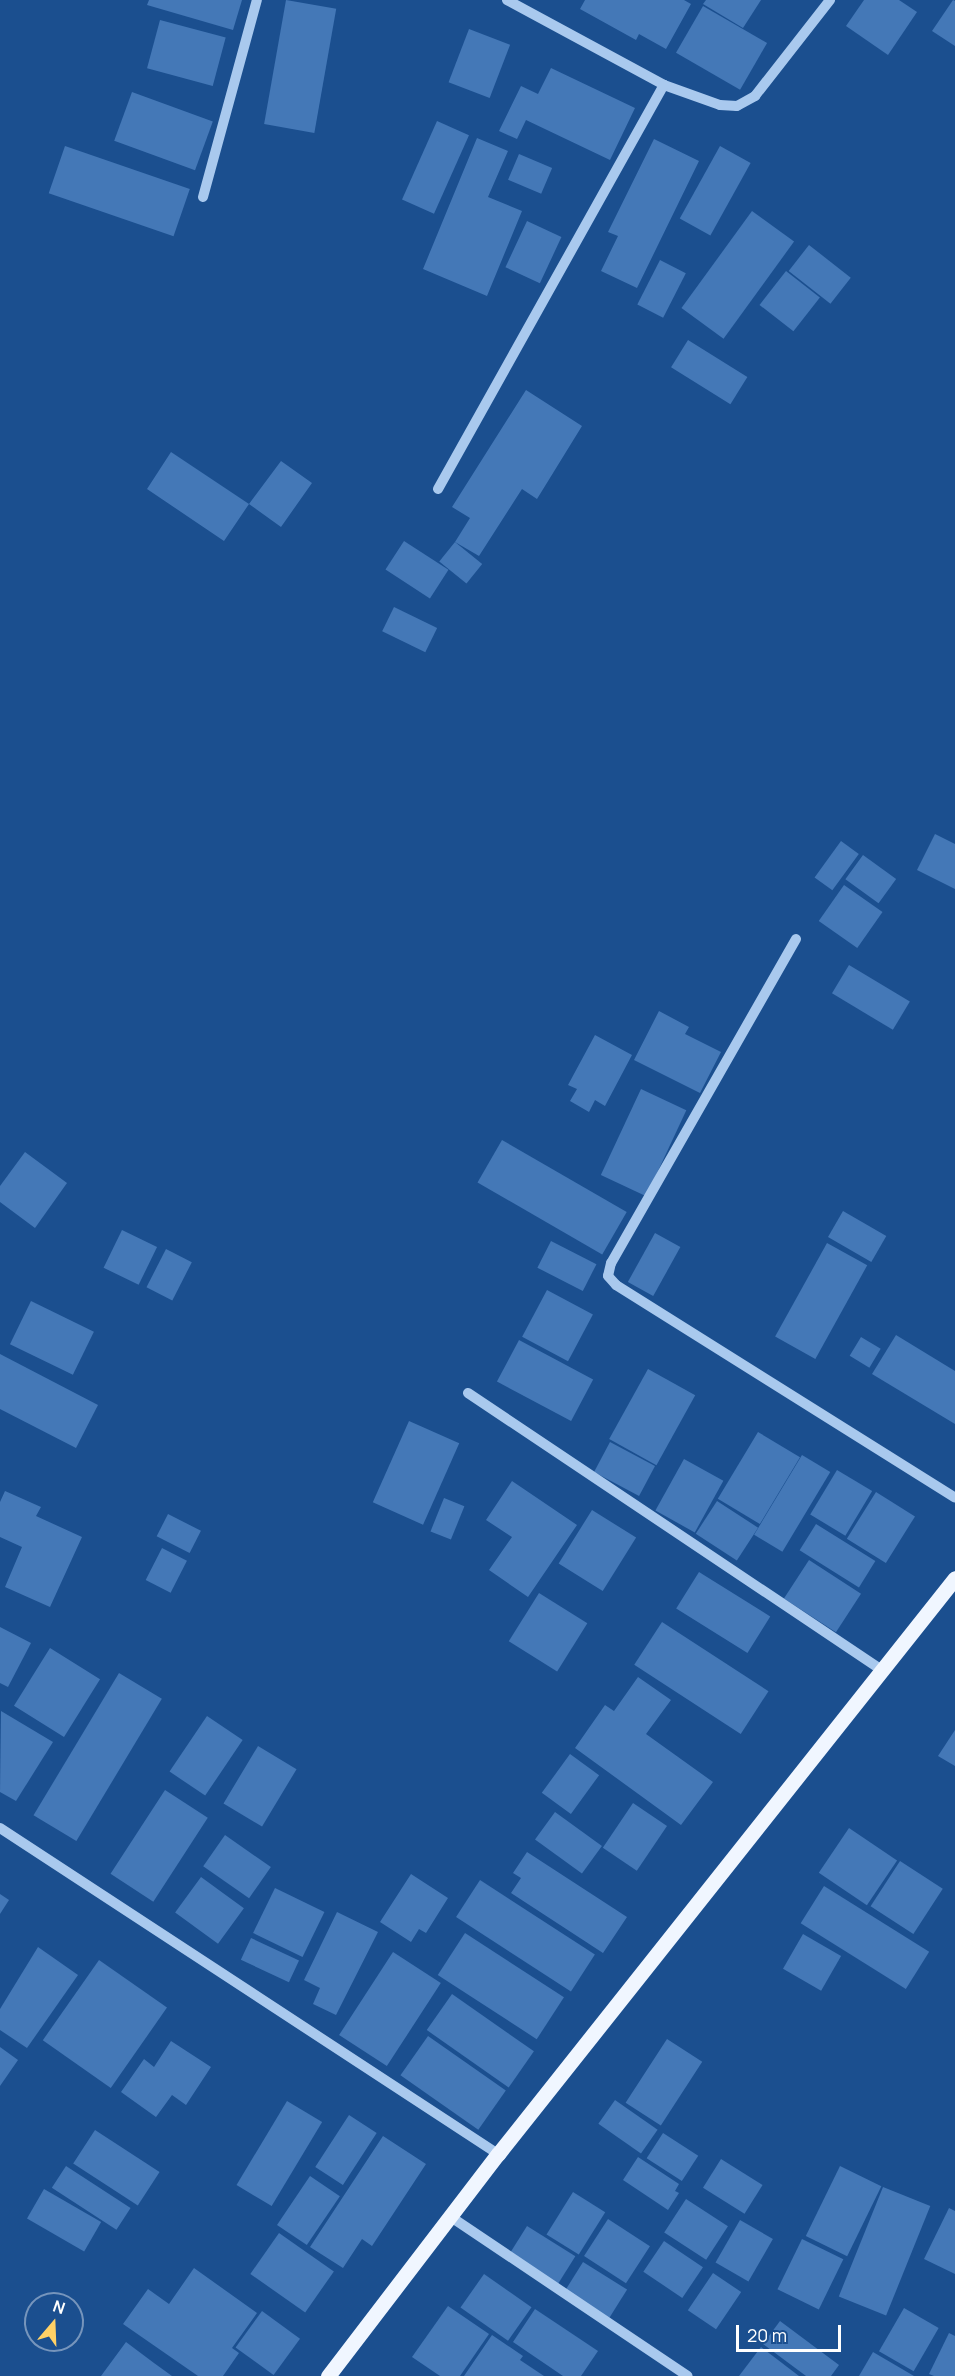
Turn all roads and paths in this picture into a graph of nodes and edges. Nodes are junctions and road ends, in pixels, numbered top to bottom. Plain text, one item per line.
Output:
1 (257, 0) edge
2 (507, 0) edge
3 (830, 0) edge
4 (664, 85) junction
5 (203, 197) dead end
6 (438, 489) dead end
7 (796, 939) dead end
8 (468, 1393) dead end
9 (955, 1498) edge
10 (955, 1578) edge
11 (881, 1670) junction
12 (0, 1828) edge
13 (498, 2154) junction
14 (451, 2217) junction
15 (328, 2376) edge
16 (688, 2376) edge

1 - 5 street
2 - 4 street
3 - 4 street
4 - 6 street
7 - 9 street
8 - 11 street
10 - 11 main road
11 - 13 main road
12 - 13 street
13 - 14 main road
14 - 15 main road
14 - 16 street

